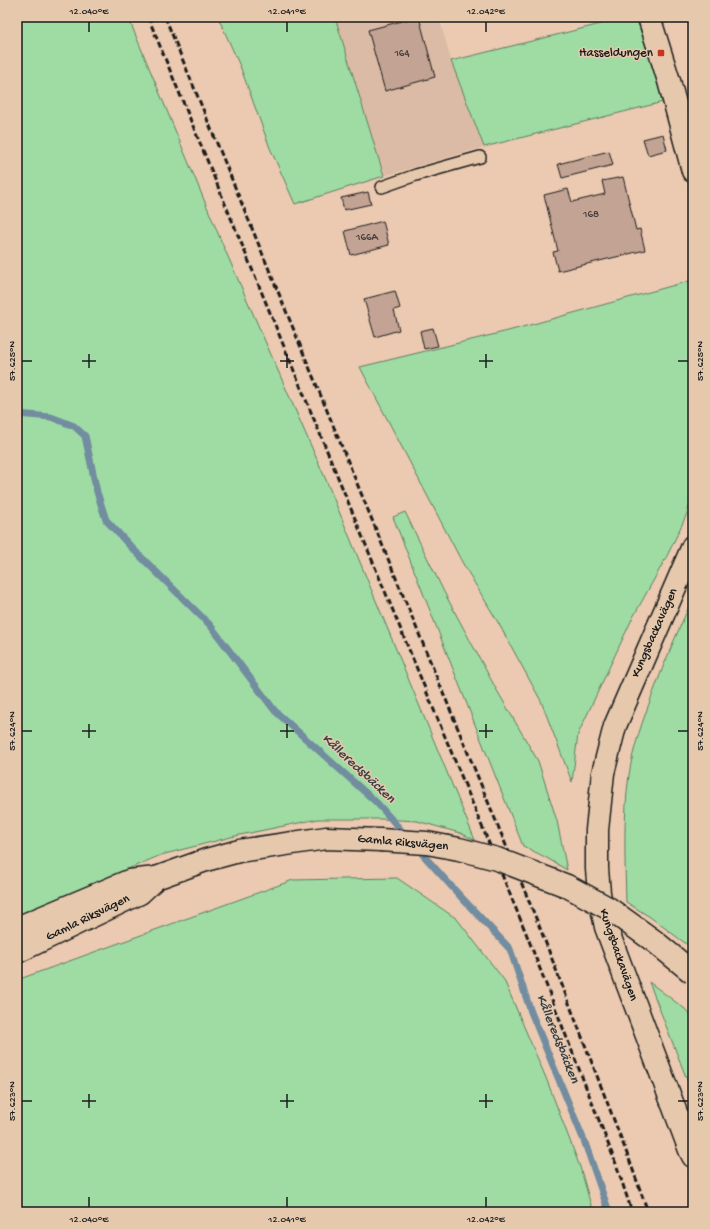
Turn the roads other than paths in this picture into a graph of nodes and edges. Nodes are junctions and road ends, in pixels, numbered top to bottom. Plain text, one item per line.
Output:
1 (649, 17) edge
2 (480, 157) dead end
3 (693, 171) edge
4 (382, 187) dead end
5 (693, 546) edge
6 (156, 878) junction
7 (17, 928) edge
8 (17, 952) edge
9 (693, 973) edge
10 (693, 1156) edge

1 - 3 street
2 - 4 lane
5 - 10 street, Kungsbackavägen
6 - 7 street, Gamla Riksvägen
6 - 8 street, Gamla Riksvägen
6 - 9 street, Gamla Riksvägen, bridge

